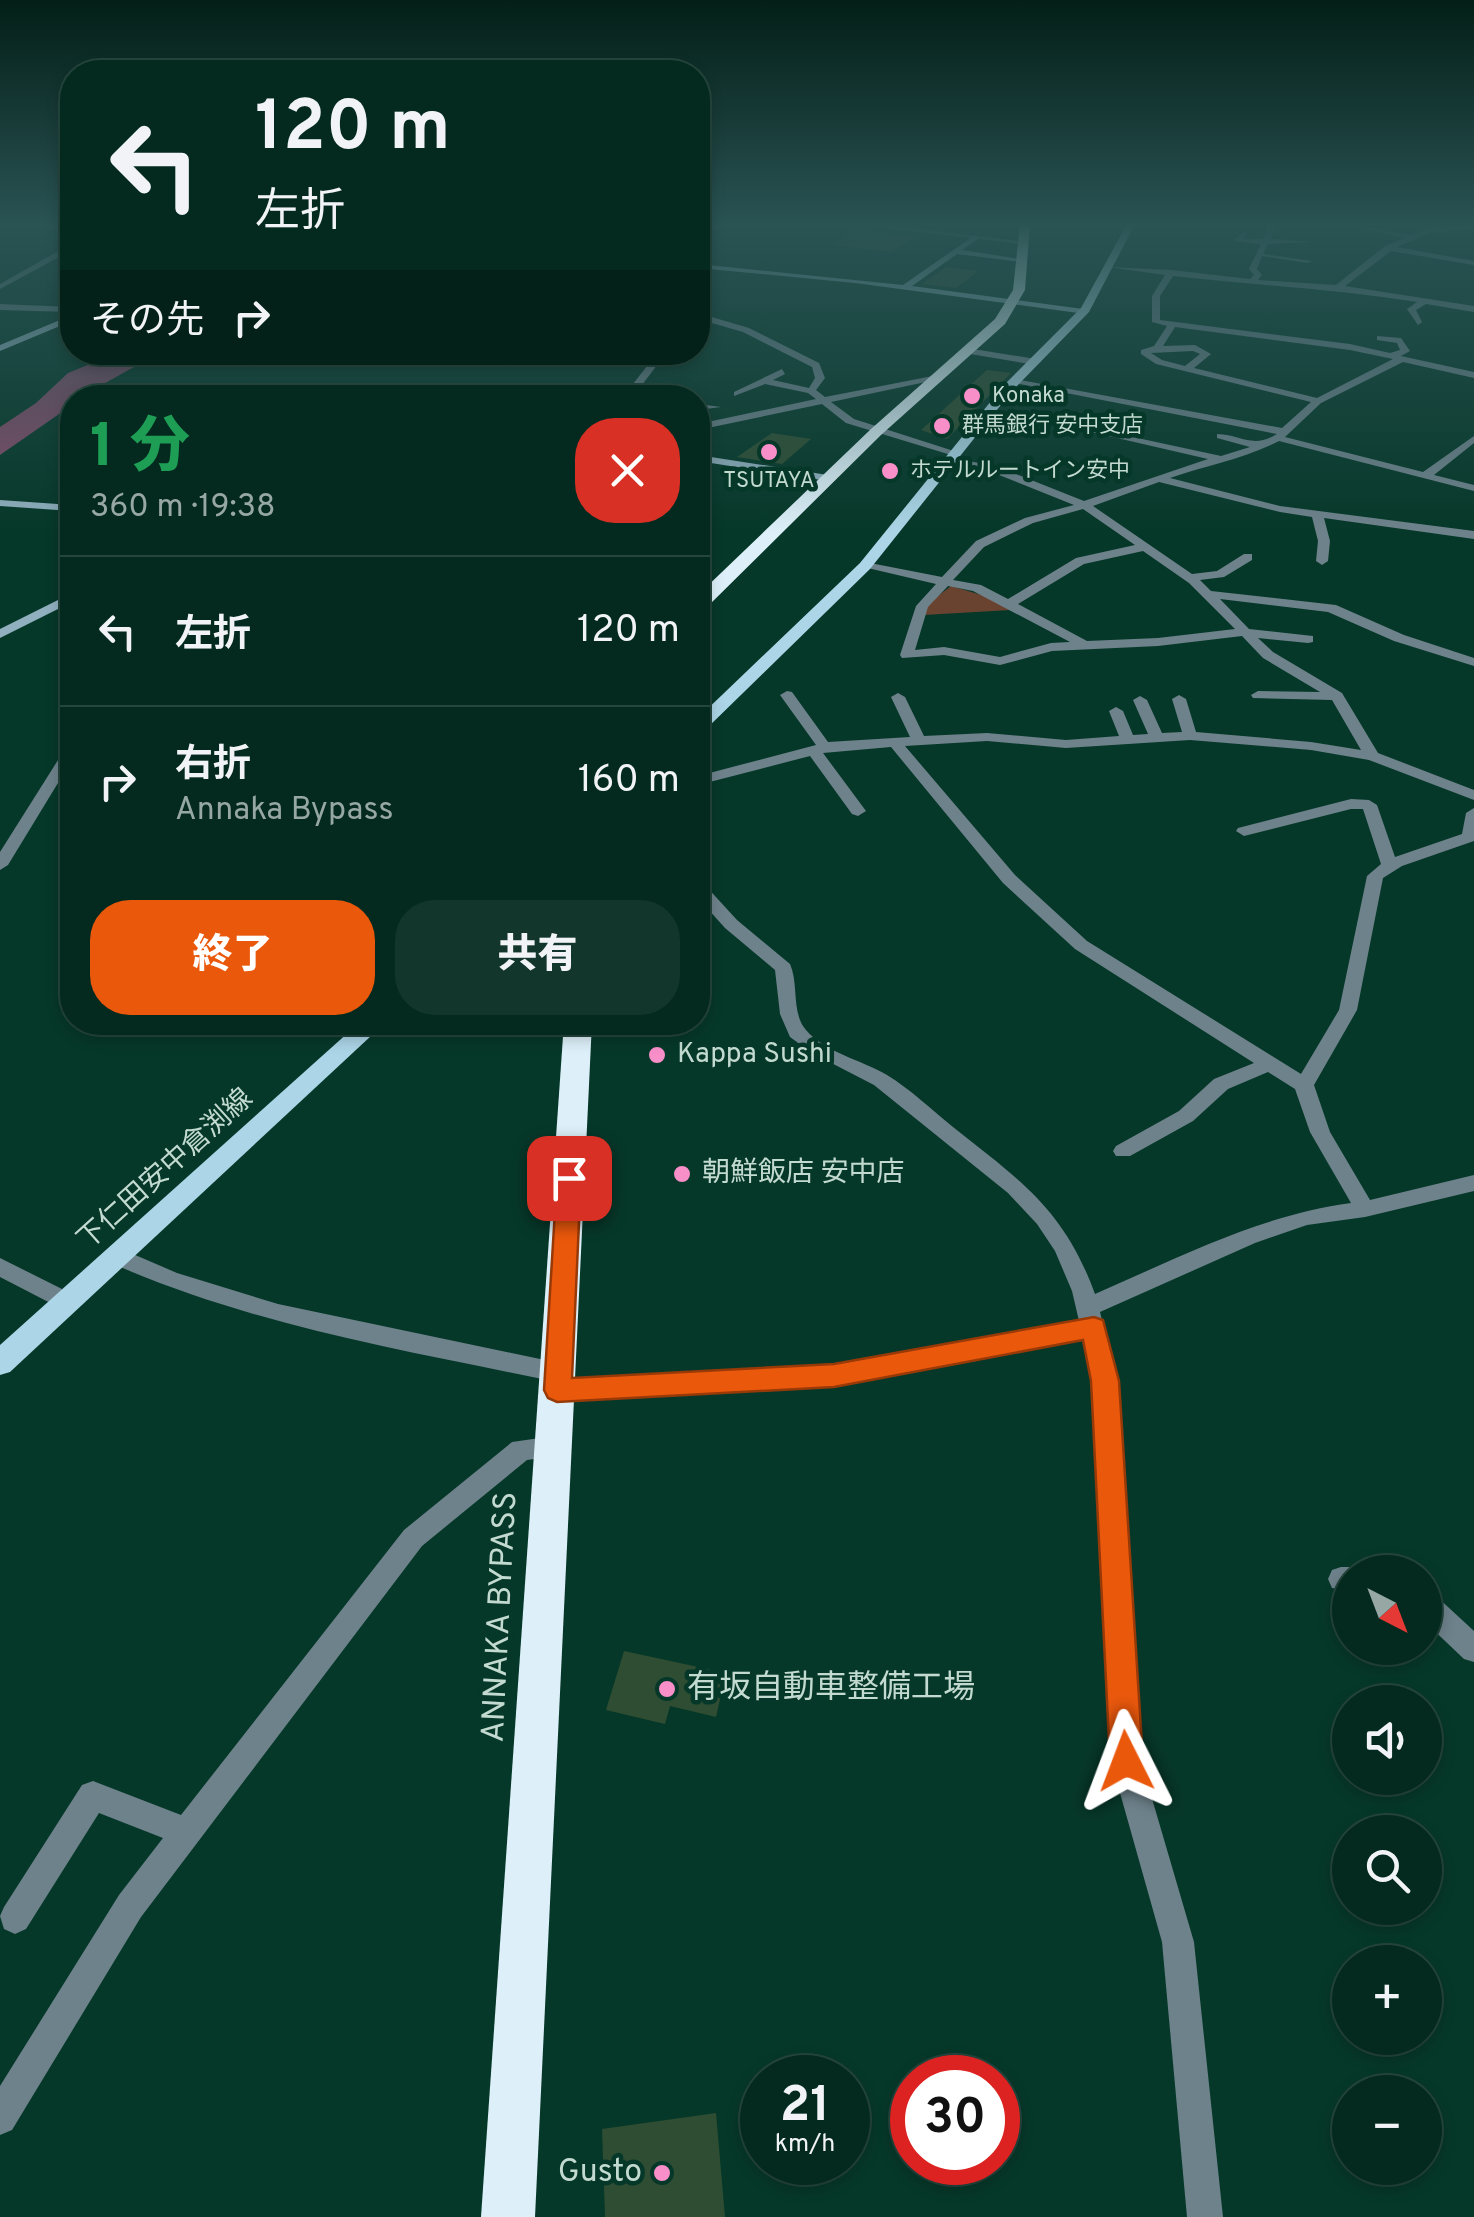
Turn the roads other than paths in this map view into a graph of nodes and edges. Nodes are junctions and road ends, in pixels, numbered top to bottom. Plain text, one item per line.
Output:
1 (49, 327) edge
2 (737, 327) edge
3 (990, 327) edge
4 (1068, 327) edge
5 (1170, 327) edge
6 (1192, 327) edge
7 (1380, 338) dead end
8 (0, 348) edge
9 (1154, 349) junction
10 (967, 351) junction
11 (1396, 357) junction
12 (1036, 362) junction
13 (652, 365) edge
14 (1186, 368) junction
15 (782, 372) dead end
16 (1474, 375) edge
17 (940, 376) junction
18 (764, 382) junction
19 (1014, 382) junction
20 (637, 385) edge
21 (811, 391) junction
22 (738, 394) dead end
23 (821, 398) junction
24 (1318, 401) junction
25 (710, 408) edge
26 (716, 408) dead end
27 (710, 425) edge
28 (1095, 430) dead end
29 (876, 432) junction
30 (1282, 435) junction
31 (1221, 436) dead end
32 (1474, 438) edge
33 (1260, 446) junction
34 (1318, 450) junction
35 (952, 456) junction
36 (1224, 459) junction
37 (1300, 459) dead end
38 (710, 460) edge
39 (1423, 476) junction
40 (828, 478) junction
41 (1160, 479) junction
42 (1474, 488) edge
43 (0, 503) edge
44 (1084, 506) junction
45 (60, 507) edge
46 (1317, 514) junction
47 (1474, 534) edge
48 (1144, 547) junction
49 (1248, 558) dead end
50 (1322, 561) dead end
51 (864, 566) junction
52 (1190, 578) junction
53 (949, 581) junction
54 (710, 593) edge
55 (1205, 594) junction
56 (60, 602) edge
57 (1010, 603) junction
58 (1243, 632) junction
59 (0, 634) edge
60 (1308, 640) dead end
61 (1082, 644) junction
62 (1474, 662) edge
63 (787, 694) dead end
64 (1258, 695) dead end
65 (1337, 696) junction
66 (898, 697) dead end
67 (1179, 699) dead end
68 (1140, 700) dead end
69 (1116, 711) dead end
70 (710, 715) edge
71 (1190, 736) junction
72 (1157, 738) junction
73 (1128, 740) junction
74 (919, 741) junction
75 (895, 743) junction
76 (820, 749) junction
77 (1372, 756) junction
78 (60, 768) edge
79 (710, 778) edge
80 (1474, 795) edge
81 (858, 811) dead end
82 (1474, 813) edge
83 (1244, 831) dead end
84 (1388, 863) junction
85 (0, 865) edge
86 (710, 906) edge
87 (361, 1035) edge
88 (577, 1035) edge
89 (1266, 1065) junction
90 (1304, 1085) junction
91 (1123, 1151) dead end
92 (1474, 1183) edge
93 (1364, 1209) junction
94 (119, 1257) junction
95 (0, 1267) edge
96 (68, 1302) junction
97 (1090, 1318) junction
98 (0, 1363) edge
99 (558, 1382) junction
100 (554, 1447) junction
101 (1442, 1620) edge
102 (1474, 1649) edge
103 (186, 1832) junction
104 (15, 1918) dead end
105 (0, 2118) edge
106 (508, 2217) edge
107 (1205, 2217) edge

1 - 8 street
2 - 21 street
3 - 10 highway
4 - 12 main road
5 - 9 street
6 - 11 street
7 - 11 street
9 - 14 street
9 - 14 street
10 - 12 street
10 - 17 highway
11 - 16 street
11 - 24 street
12 - 19 main road
13 - 20 street
14 - 24 street
15 - 18 street
17 - 23 street
17 - 29 highway
18 - 21 street
18 - 22 street
19 - 30 street
19 - 35 main road
21 - 23 street
23 - 27 street
23 - 29 street
24 - 30 street
25 - 26 street
28 - 36 street
29 - 35 street
29 - 40 highway
30 - 33 street
30 - 34 street
31 - 33 street
32 - 39 street
33 - 36 street
34 - 37 street
34 - 39 street
35 - 44 street
35 - 51 main road
36 - 41 street
38 - 40 street
39 - 42 street
40 - 54 highway
41 - 44 street
41 - 46 street
43 - 45 street
44 - 48 street
44 - 53 street
46 - 47 street
46 - 50 street
48 - 52 street
48 - 57 street
49 - 52 street
51 - 53 street
51 - 70 main road
52 - 55 street
53 - 57 street
53 - 61 street
55 - 58 street
55 - 62 street
56 - 59 street
57 - 61 street
58 - 60 street
58 - 61 street
58 - 65 street
63 - 76 street
64 - 65 street
65 - 77 street
66 - 74 street
67 - 71 street
68 - 72 street
69 - 73 street
71 - 72 street
71 - 77 street
72 - 73 street
73 - 74 street
74 - 75 street
75 - 76 street
75 - 89 street
76 - 79 street
76 - 81 street
77 - 80 street
78 - 85 street
82 - 84 street
83 - 84 street
84 - 90 street
86 - 97 street
87 - 94 main road, 下仁田安中倉渕線
88 - 99 highway, ANNAKA BYPASS
89 - 90 street
89 - 91 street
90 - 93 street
92 - 93 street
93 - 97 street
94 - 96 main road, 下仁田安中倉渕線
94 - 99 street
95 - 96 street
96 - 98 main road, 下仁田安中倉渕線
97 - 99 street
97 - 107 street
99 - 100 highway, ANNAKA BYPASS
100 - 103 street
100 - 106 highway, ANNAKA BYPASS
101 - 102 street
103 - 104 street
103 - 105 street

